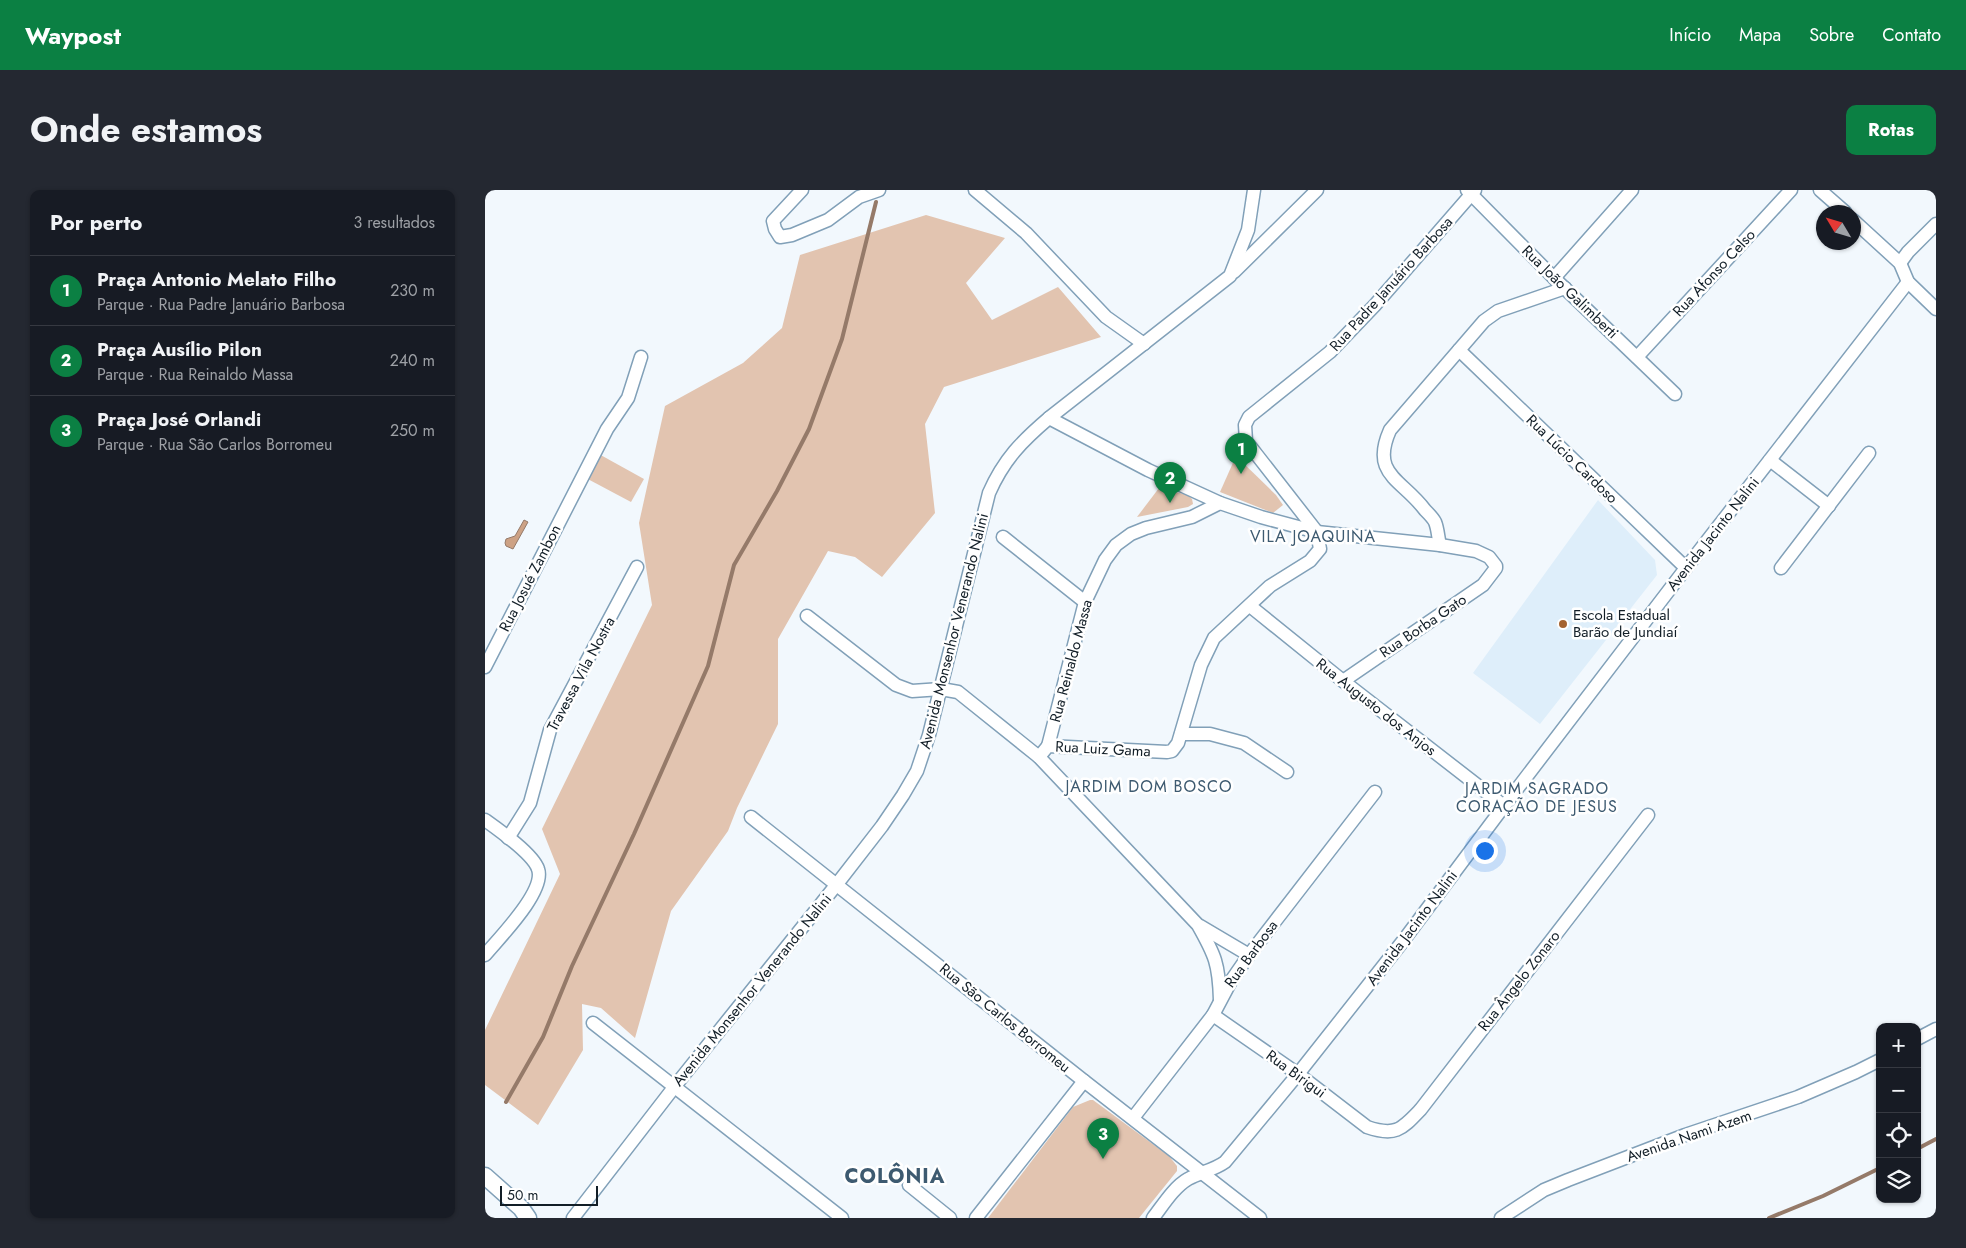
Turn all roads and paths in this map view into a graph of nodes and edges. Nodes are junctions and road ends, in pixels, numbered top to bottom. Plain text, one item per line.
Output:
1 (801, 190) edge
2 (879, 190) edge
3 (975, 190) edge
4 (1254, 190) edge
5 (1317, 190) edge
6 (1632, 190) edge
7 (1791, 190) edge
8 (1820, 190) edge
9 (1471, 191) edge
10 (1837, 205) edge
11 (1936, 224) edge
12 (1861, 227) edge
13 (1900, 263) junction
14 (1230, 276) junction
15 (1554, 278) junction
16 (1908, 282) junction
17 (1565, 288) junction
18 (1936, 309) edge
19 (1144, 344) junction
20 (1459, 350) junction
21 (641, 357) dead end
22 (1637, 357) junction
23 (1675, 394) dead end
24 (1049, 418) junction
25 (1869, 453) dead end
26 (1770, 460) junction
27 (1220, 502) junction
28 (1829, 506) junction
29 (1317, 532) junction
30 (1003, 537) dead end
31 (1440, 545) junction
32 (637, 567) dead end
33 (1686, 568) junction
34 (1781, 568) dead end
35 (1085, 602) junction
36 (1250, 606) junction
37 (807, 616) dead end
38 (485, 667) edge
39 (1343, 681) junction
40 (941, 689) junction
41 (1181, 734) junction
42 (1048, 746) junction
43 (1039, 757) junction
44 (1287, 772) dead end
45 (1375, 792) dead end
46 (1504, 806) junction
47 (1647, 815) dead end
48 (751, 817) dead end
49 (485, 820) edge
50 (508, 838) junction
51 (837, 884) junction
52 (1198, 925) junction
53 (485, 955) edge
54 (1249, 955) junction
55 (1220, 1000) junction
56 (1213, 1015) junction
57 (593, 1023) dead end
58 (1936, 1029) edge
59 (1921, 1037) edge
60 (1876, 1062) edge
61 (1298, 1074) junction
62 (1084, 1081) junction
63 (675, 1086) junction
64 (1133, 1118) junction
65 (1381, 1132) joint
66 (1201, 1173) junction
67 (485, 1176) edge
68 (909, 1185) dead end
69 (528, 1218) edge
70 (573, 1218) edge
71 (842, 1218) edge
72 (950, 1218) edge
73 (976, 1218) edge
74 (1153, 1218) edge
75 (1260, 1218) edge
76 (1501, 1218) edge

1 - 2 street
3 - 19 street
4 - 14 street
5 - 14 street, Avenida Monsenhor Venerando Nalini
6 - 15 street
7 - 22 street, Rua Afonso Celso
8 - 10 street
9 - 15 street, Rua João Galimberti
9 - 29 street, Rua Padre Januário Barbosa
11 - 13 street
12 - 13 street
13 - 16 street
14 - 19 street, Avenida Monsenhor Venerando Nalini
15 - 17 street, Rua João Galimberti
16 - 18 street
16 - 26 street, Avenida Jacinto Nalini
17 - 20 street
17 - 22 street, Rua João Galimberti
19 - 24 street, Avenida Monsenhor Venerando Nalini
20 - 31 street
20 - 33 street, Rua Lúcio Cardoso
21 - 38 street, Rua Josué Zambon
22 - 23 street, Rua João Galimberti
24 - 27 street
24 - 40 street, Avenida Monsenhor Venerando Nalini
25 - 28 street
26 - 28 street
26 - 33 street, Avenida Jacinto Nalini
27 - 29 street
27 - 35 street, Rua Reinaldo Massa
28 - 34 street
29 - 31 street
29 - 36 street
30 - 35 street
31 - 39 street, Rua Borba Gato
32 - 50 street, Travessa Vila Nostra
33 - 46 street, Avenida Jacinto Nalini
35 - 42 street, Rua Reinaldo Massa
36 - 39 street, Rua Augusto dos Anjos
36 - 41 street
37 - 40 street
39 - 46 street, Rua Augusto dos Anjos
40 - 43 street
40 - 51 street, Avenida Monsenhor Venerando Nalini
41 - 42 street, Rua Luiz Gama
41 - 44 street
42 - 43 street, Rua Luiz Gama
43 - 52 street
45 - 54 street, Rua Barbosa
46 - 61 street, Avenida Jacinto Nalini
47 - 65 street, Rua Ângelo Zonaro
48 - 51 street, Rua São Carlos Borromeu
49 - 50 street
50 - 53 street
51 - 62 street, Rua São Carlos Borromeu
51 - 63 street, Avenida Monsenhor Venerando Nalini
52 - 54 street
52 - 55 street
54 - 55 street, Rua Barbosa
55 - 56 street, Rua Barbosa
56 - 61 street, Rua Birigui
56 - 64 street, Rua Barbosa
57 - 63 street
58 - 59 street
60 - 76 street, Avenida Nami Azem
61 - 65 street, Rua Birigui
61 - 66 street, Avenida Jacinto Nalini
62 - 64 street, Rua São Carlos Borromeu
62 - 73 street
63 - 70 street, Avenida Monsenhor Venerando Nalini
63 - 71 street
64 - 66 street, Rua São Carlos Borromeu
66 - 74 street, Avenida Jacinto Nalini
66 - 75 street, Rua São Carlos Borromeu
67 - 69 main road
68 - 72 street

